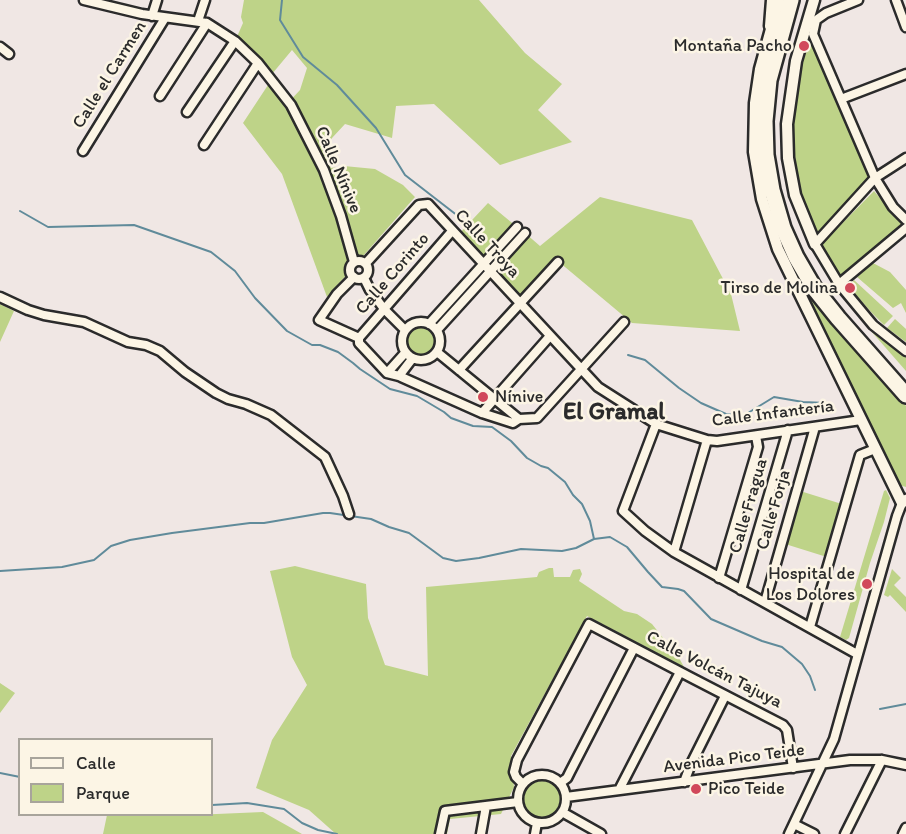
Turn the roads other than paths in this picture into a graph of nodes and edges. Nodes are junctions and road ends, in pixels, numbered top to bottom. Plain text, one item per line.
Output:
1 (84, 0) edge
2 (157, 0) edge
3 (205, 0) edge
4 (771, 0) edge
5 (779, 0) edge
6 (791, 0) edge
7 (801, 0) edge
8 (814, 0) edge
9 (858, 0) edge
10 (896, 0) edge
11 (152, 16) junction
12 (165, 18) junction
13 (202, 22) junction
14 (906, 27) edge
15 (768, 38) junction
16 (235, 41) junction
17 (0, 47) edge
18 (9, 54) dead end
19 (258, 63) junction
20 (906, 74) edge
21 (160, 96) dead end
22 (841, 99) junction
23 (187, 112) dead end
24 (204, 145) dead end
25 (83, 151) dead end
26 (906, 158) edge
27 (875, 178) junction
28 (906, 220) edge
29 (906, 228) edge
30 (452, 231) junction
31 (814, 244) junction
32 (354, 262) junction
33 (558, 262) dead end
34 (366, 263) junction
35 (483, 264) junction
36 (490, 272) junction
37 (354, 277) junction
38 (364, 278) junction
39 (839, 284) junction
40 (0, 297) edge
41 (520, 304) junction
42 (384, 309) junction
43 (624, 322) dead end
44 (433, 327) junction
45 (405, 330) junction
46 (550, 336) junction
47 (359, 339) junction
48 (906, 351) edge
49 (437, 352) junction
50 (409, 356) junction
51 (459, 370) junction
52 (581, 370) junction
53 (387, 373) junction
54 (399, 376) junction
55 (906, 381) edge
56 (906, 395) edge
57 (494, 399) junction
58 (482, 413) junction
59 (519, 419) junction
60 (861, 420) junction
61 (656, 424) junction
62 (815, 427) junction
63 (788, 430) junction
64 (756, 436) junction
65 (707, 440) junction
66 (875, 450) junction
67 (904, 501) edge
68 (350, 514) dead end
69 (674, 552) junction
70 (719, 578) junction
71 (741, 590) junction
72 (765, 602) junction
73 (810, 627) junction
74 (634, 648) junction
75 (857, 654) junction
76 (680, 672) junction
77 (725, 696) junction
78 (882, 760) junction
79 (822, 764) junction
80 (906, 765) edge
81 (793, 768) junction
82 (684, 782) junction
83 (560, 783) junction
84 (522, 784) junction
85 (619, 790) junction
86 (566, 796) junction
87 (518, 802) junction
88 (486, 806) junction
89 (562, 812) junction
90 (537, 823) junction
91 (794, 824) junction
92 (906, 828) edge
93 (441, 834) edge
94 (481, 834) edge
95 (535, 834) edge
96 (601, 834) edge
97 (789, 834) edge
98 (814, 834) edge
99 (845, 834) edge
100 (903, 834) edge

1 - 11 street
2 - 11 street
3 - 13 street
4 - 15 street
5 - 15 street
6 - 56 highway
7 - 55 highway
8 - 31 street
9 - 22 street
10 - 14 street
11 - 12 street
12 - 13 street
12 - 25 street, Calle el Carmen
13 - 16 street, Calle Nínive
13 - 21 street
15 - 60 street
16 - 19 street, Calle Nínive
16 - 23 street
17 - 18 street
19 - 24 street
19 - 32 street, Calle Nínive
20 - 22 street
22 - 27 street
26 - 27 street
27 - 28 street
27 - 31 street
29 - 39 street
30 - 34 street, Calle Troya
30 - 35 street, Calle Troya
30 - 42 street, Calle Corinto
31 - 39 street
32 - 34 street
32 - 37 street
33 - 41 street
34 - 38 street
35 - 36 street, Calle Troya
35 - 36 street
35 - 44 street
36 - 41 street, Calle Troya
36 - 44 street
37 - 38 street
37 - 47 street
38 - 42 street
39 - 48 street
40 - 68 street
41 - 46 street, Calle Troya
41 - 51 street
42 - 45 street
42 - 47 street, Calle Corinto
43 - 52 street
44 - 45 street
44 - 49 street
45 - 50 street
46 - 52 street, Calle Troya
46 - 57 street
47 - 53 street
49 - 50 street
49 - 51 street
50 - 53 street
50 - 54 street
51 - 57 street
52 - 59 street
52 - 61 street, Calle Infantería
53 - 54 street
54 - 58 street
57 - 58 street
57 - 59 street
58 - 59 street
60 - 62 street, Calle Infantería
60 - 66 street
61 - 65 street, Calle Infantería
61 - 69 street
62 - 63 street, Calle Infantería
62 - 72 street, Calle Forja
63 - 64 street, Calle Infantería
63 - 71 street, Calle Fragua
64 - 65 street, Calle Infantería
64 - 70 street
65 - 69 street
66 - 67 street
66 - 73 street
67 - 75 street
69 - 70 street
70 - 71 street
71 - 72 street
72 - 73 street
73 - 75 street
74 - 76 street, Calle Volcán Tajuya
74 - 83 street
74 - 84 street, Calle Volcán Tajuya
75 - 79 street
76 - 77 street, Calle Volcán Tajuya
76 - 85 street
77 - 81 street, Calle Volcán Tajuya
77 - 82 street
78 - 79 street, Avenida Pico Teide
78 - 80 street, Avenida Pico Teide
78 - 99 street
79 - 81 street, Avenida Pico Teide
79 - 91 street
81 - 82 street, Avenida Pico Teide
82 - 85 street, Avenida Pico Teide
83 - 84 street
83 - 86 street
84 - 87 street
85 - 86 street, Avenida Pico Teide
86 - 89 street
87 - 88 street
87 - 90 street
88 - 93 street
88 - 94 street
89 - 90 street
89 - 96 street
90 - 95 street
91 - 97 street
91 - 98 street
92 - 100 street

